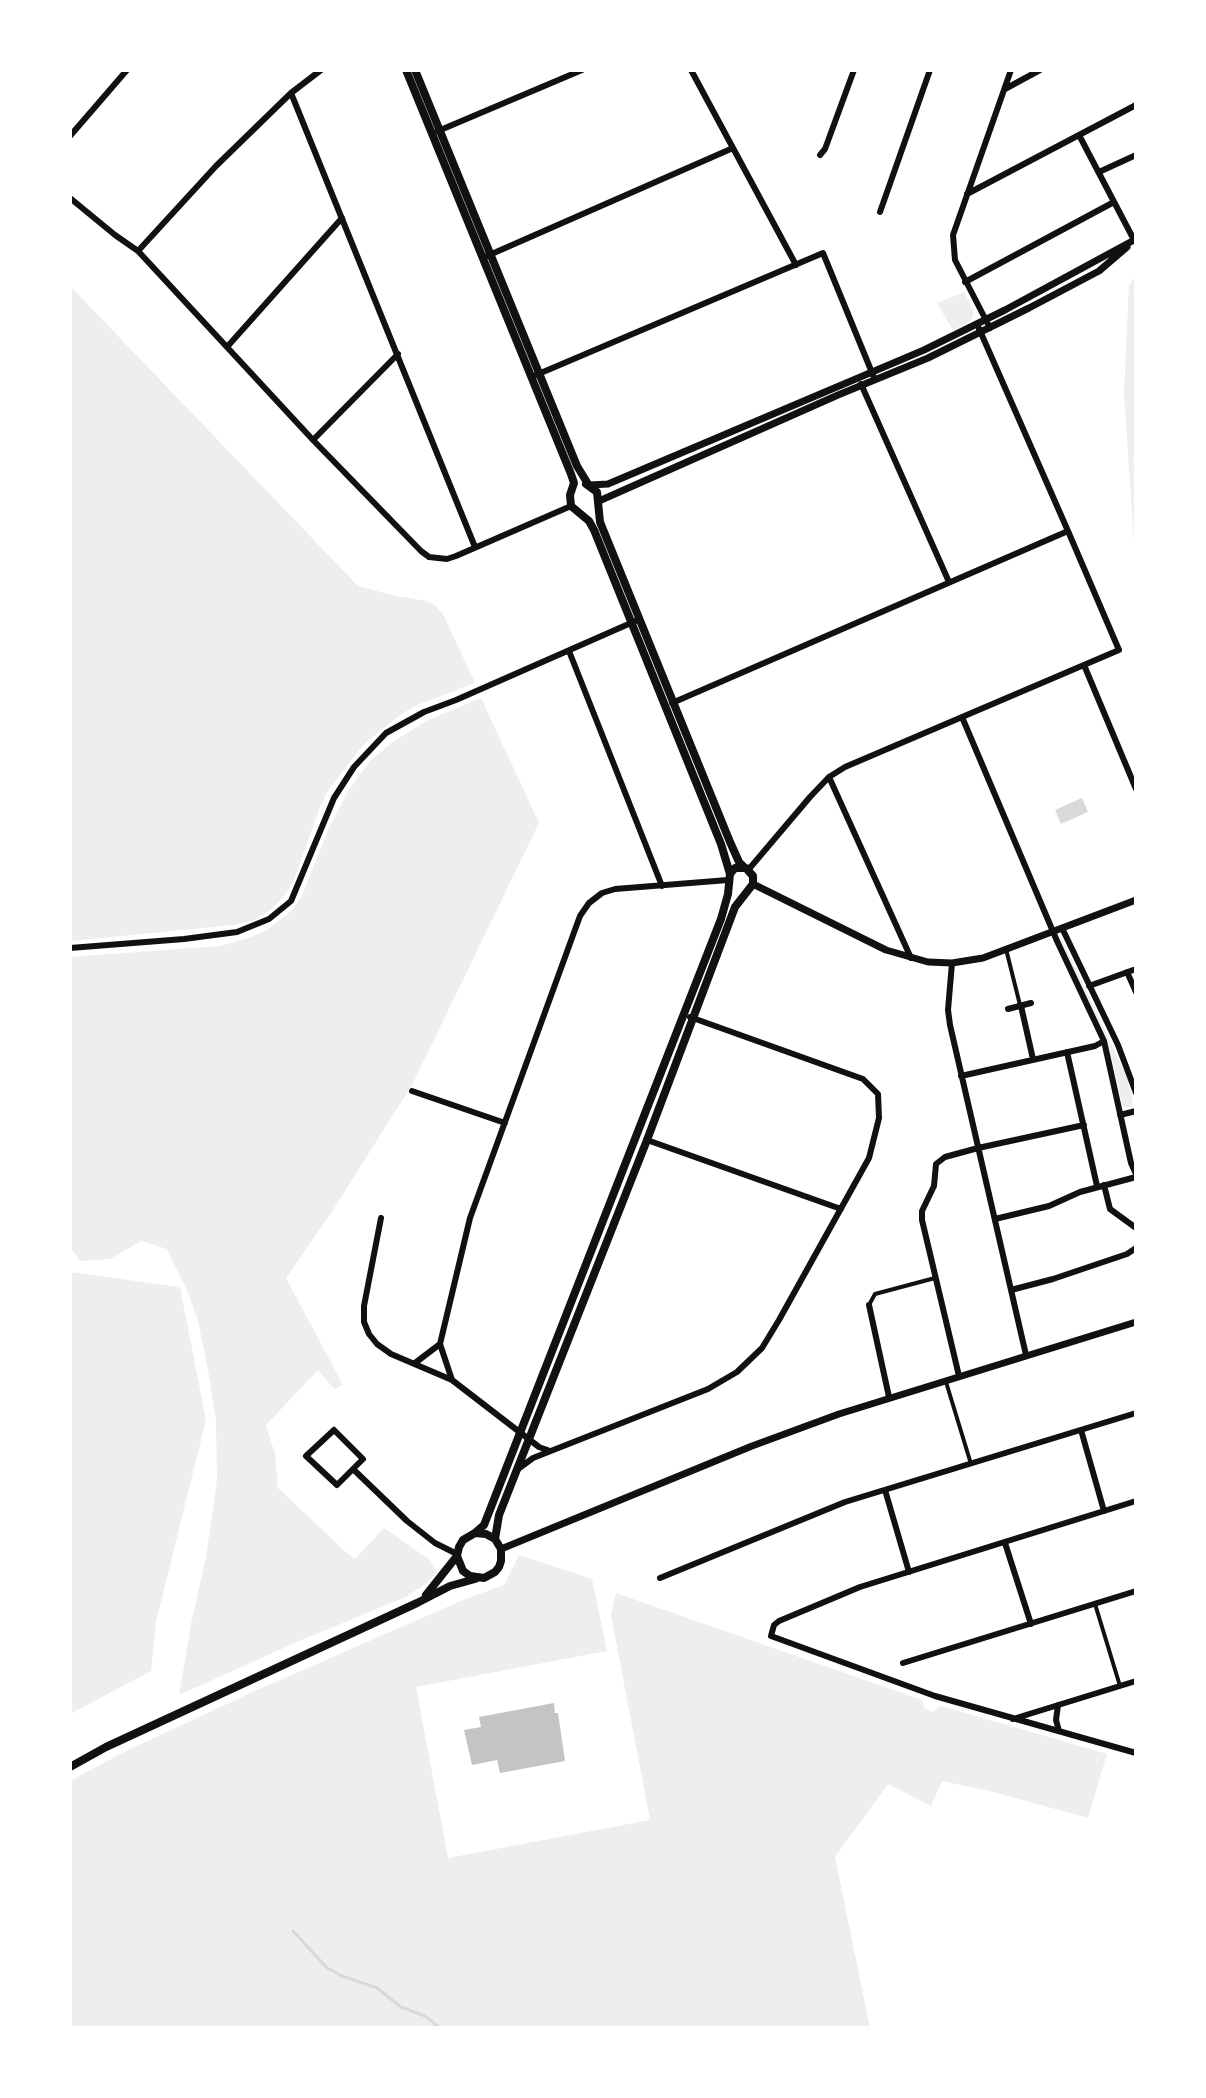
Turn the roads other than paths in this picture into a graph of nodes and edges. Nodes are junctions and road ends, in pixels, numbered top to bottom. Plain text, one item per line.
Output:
1 (127, 70) edge
2 (321, 70) edge
3 (406, 70) edge
4 (415, 70) edge
5 (557, 70) edge
6 (582, 70) edge
7 (691, 70) edge
8 (854, 70) edge
9 (930, 70) edge
10 (1011, 70) edge
11 (1040, 70) edge
12 (561, 79) junction
13 (1005, 89) junction
14 (291, 93) junction
15 (1136, 105) edge
16 (436, 132) junction
17 (1079, 135) junction
18 (70, 136) edge
19 (733, 148) junction
20 (820, 155) dead end
21 (1136, 155) edge
22 (1099, 172) junction
23 (967, 194) junction
24 (70, 198) edge
25 (1114, 202) junction
26 (880, 212) dead end
27 (342, 218) junction
28 (1135, 239) edge
29 (138, 251) junction
30 (487, 256) junction
31 (796, 265) junction
32 (965, 282) junction
33 (985, 320) junction
34 (977, 324) junction
35 (990, 328) junction
36 (981, 333) junction
37 (227, 347) junction
38 (398, 354) junction
39 (872, 371) junction
40 (535, 375) junction
41 (858, 377) junction
42 (875, 380) junction
43 (862, 386) junction
44 (313, 440) junction
45 (589, 485) junction
46 (572, 490) junction
47 (598, 503) junction
48 (571, 506) junction
49 (578, 513) junction
50 (1068, 531) junction
51 (475, 547) junction
52 (949, 582) junction
53 (636, 621) junction
54 (569, 651) junction
55 (1084, 665) junction
56 (669, 704) junction
57 (962, 717) junction
58 (829, 777) junction
59 (1136, 789) edge
60 (746, 868) junction
61 (729, 879) junction
62 (753, 884) junction
63 (662, 886) junction
64 (746, 891) junction
65 (1136, 900) edge
66 (1058, 929) junction
67 (70, 948) edge
68 (1006, 949) junction
69 (911, 958) junction
70 (952, 963) junction
71 (1136, 969) edge
72 (1127, 972) junction
73 (1089, 986) junction
74 (1136, 992) edge
75 (1031, 1003) dead end
76 (1021, 1006) junction
77 (1008, 1009) dead end
78 (683, 1014) junction
79 (693, 1018) junction
80 (1104, 1041) junction
81 (1067, 1052) junction
82 (1033, 1059) junction
83 (961, 1076) junction
84 (412, 1091) dead end
85 (1136, 1093) edge
86 (1136, 1111) edge
87 (1120, 1115) junction
88 (505, 1123) junction
89 (1084, 1125) junction
90 (647, 1140) junction
91 (978, 1148) junction
92 (1136, 1176) edge
93 (1100, 1186) junction
94 (841, 1209) junction
95 (381, 1218) dead end
96 (995, 1219) junction
97 (1136, 1228) edge
98 (1136, 1248) edge
99 (935, 1278) junction
100 (1011, 1290) junction
101 (869, 1305) joint
102 (1136, 1322) edge
103 (440, 1344) junction
104 (1026, 1355) junction
105 (415, 1363) junction
106 (959, 1376) junction
107 (452, 1380) junction
108 (945, 1380) junction
109 (889, 1397) junction
110 (1136, 1413) edge
111 (1081, 1430) junction
112 (520, 1433) junction
113 (529, 1439) junction
114 (551, 1451) junction
115 (971, 1464) junction
116 (353, 1469) junction
117 (518, 1469) junction
118 (885, 1490) junction
119 (1136, 1501) edge
120 (1104, 1511) junction
121 (475, 1533) junction
122 (495, 1539) junction
123 (1005, 1543) junction
124 (501, 1549) junction
125 (457, 1555) junction
126 (909, 1572) junction
127 (478, 1578) junction
128 (660, 1578) dead end
129 (1136, 1591) edge
130 (417, 1603) junction
131 (1095, 1604) junction
132 (1031, 1624) junction
133 (903, 1663) dead end
134 (1136, 1681) edge
135 (1120, 1686) junction
136 (1058, 1705) junction
137 (1013, 1719) junction
138 (1059, 1731) junction
139 (1136, 1753) edge
140 (70, 1767) edge

1 - 18 street
2 - 14 street
3 - 16 main road
4 - 16 main road
5 - 12 street
6 - 12 street
7 - 19 street
8 - 20 street
9 - 26 street
10 - 13 street
11 - 13 street
12 - 16 street
13 - 23 street
14 - 27 street
14 - 29 street
15 - 17 street
16 - 30 main road
17 - 22 street
17 - 23 street
19 - 30 street
19 - 31 street
21 - 22 street
22 - 25 street
23 - 32 street
24 - 29 street
25 - 28 street
25 - 32 street
27 - 37 street
27 - 38 street
28 - 33 street
28 - 35 street
29 - 37 street
30 - 40 main road
31 - 39 street
31 - 40 street
32 - 33 street
33 - 34 street
33 - 35 street
34 - 36 street
34 - 39 street
35 - 36 street
36 - 42 street
36 - 50 street
37 - 44 street
38 - 44 street
38 - 51 street
39 - 41 street
39 - 42 street
40 - 45 main road
40 - 46 main road
41 - 43 street
41 - 45 street
42 - 43 street
43 - 47 street
43 - 52 street
44 - 51 street
45 - 46 main road
45 - 47 main road
46 - 48 main road
47 - 49 main road
47 - 53 main road
48 - 49 main road
48 - 51 street
49 - 53 main road
50 - 52 street
50 - 55 street
52 - 56 street
53 - 54 street
53 - 56 main road
54 - 63 street
54 - 67 street
55 - 57 street
55 - 59 street
56 - 60 main road
56 - 61 main road
57 - 58 street
57 - 66 street
58 - 60 street
58 - 69 street
60 - 61 main road
60 - 62 main road
61 - 63 street
61 - 64 main road
61 - 78 main road
62 - 64 main road
62 - 69 street
63 - 88 street
64 - 79 main road
65 - 66 street
66 - 68 street
66 - 73 street
66 - 80 street
68 - 70 street
68 - 76 street
69 - 70 street
70 - 83 street
71 - 72 street
72 - 73 street
72 - 74 street
73 - 85 street
75 - 76 street
76 - 77 street
76 - 82 street
78 - 79 street
78 - 112 main road
79 - 90 main road
79 - 94 street
80 - 81 street
80 - 87 street
81 - 82 street
81 - 89 street
82 - 83 street
83 - 91 street
84 - 88 street
86 - 87 street
87 - 92 street
88 - 103 street
89 - 91 street
89 - 93 street
90 - 94 street
90 - 113 main road
91 - 96 street
91 - 99 street
92 - 93 street
93 - 96 street
93 - 97 street
94 - 114 street
95 - 105 street
96 - 100 street
98 - 100 street
99 - 101 street
99 - 106 street
100 - 104 street
101 - 109 street
102 - 104 street
103 - 105 street
103 - 107 street
104 - 106 street
105 - 107 street
106 - 108 street
107 - 112 street
108 - 109 street
108 - 115 street
109 - 124 street
110 - 111 street
111 - 115 street
111 - 120 street
112 - 113 street
112 - 121 main road
113 - 114 street
113 - 117 main road
114 - 117 street
115 - 118 street
116 - 116 street
116 - 125 street
117 - 122 main road
118 - 126 street
118 - 128 street
119 - 120 street
120 - 123 street
121 - 122 main road
121 - 125 main road
122 - 124 main road
123 - 126 street
123 - 132 street
124 - 127 main road
125 - 127 main road
125 - 130 main road
126 - 137 street
127 - 130 main road
129 - 131 street
130 - 140 main road
131 - 132 street
131 - 135 street
132 - 133 street
134 - 135 street
135 - 136 street
136 - 137 street
136 - 138 street
137 - 138 street
138 - 139 street

